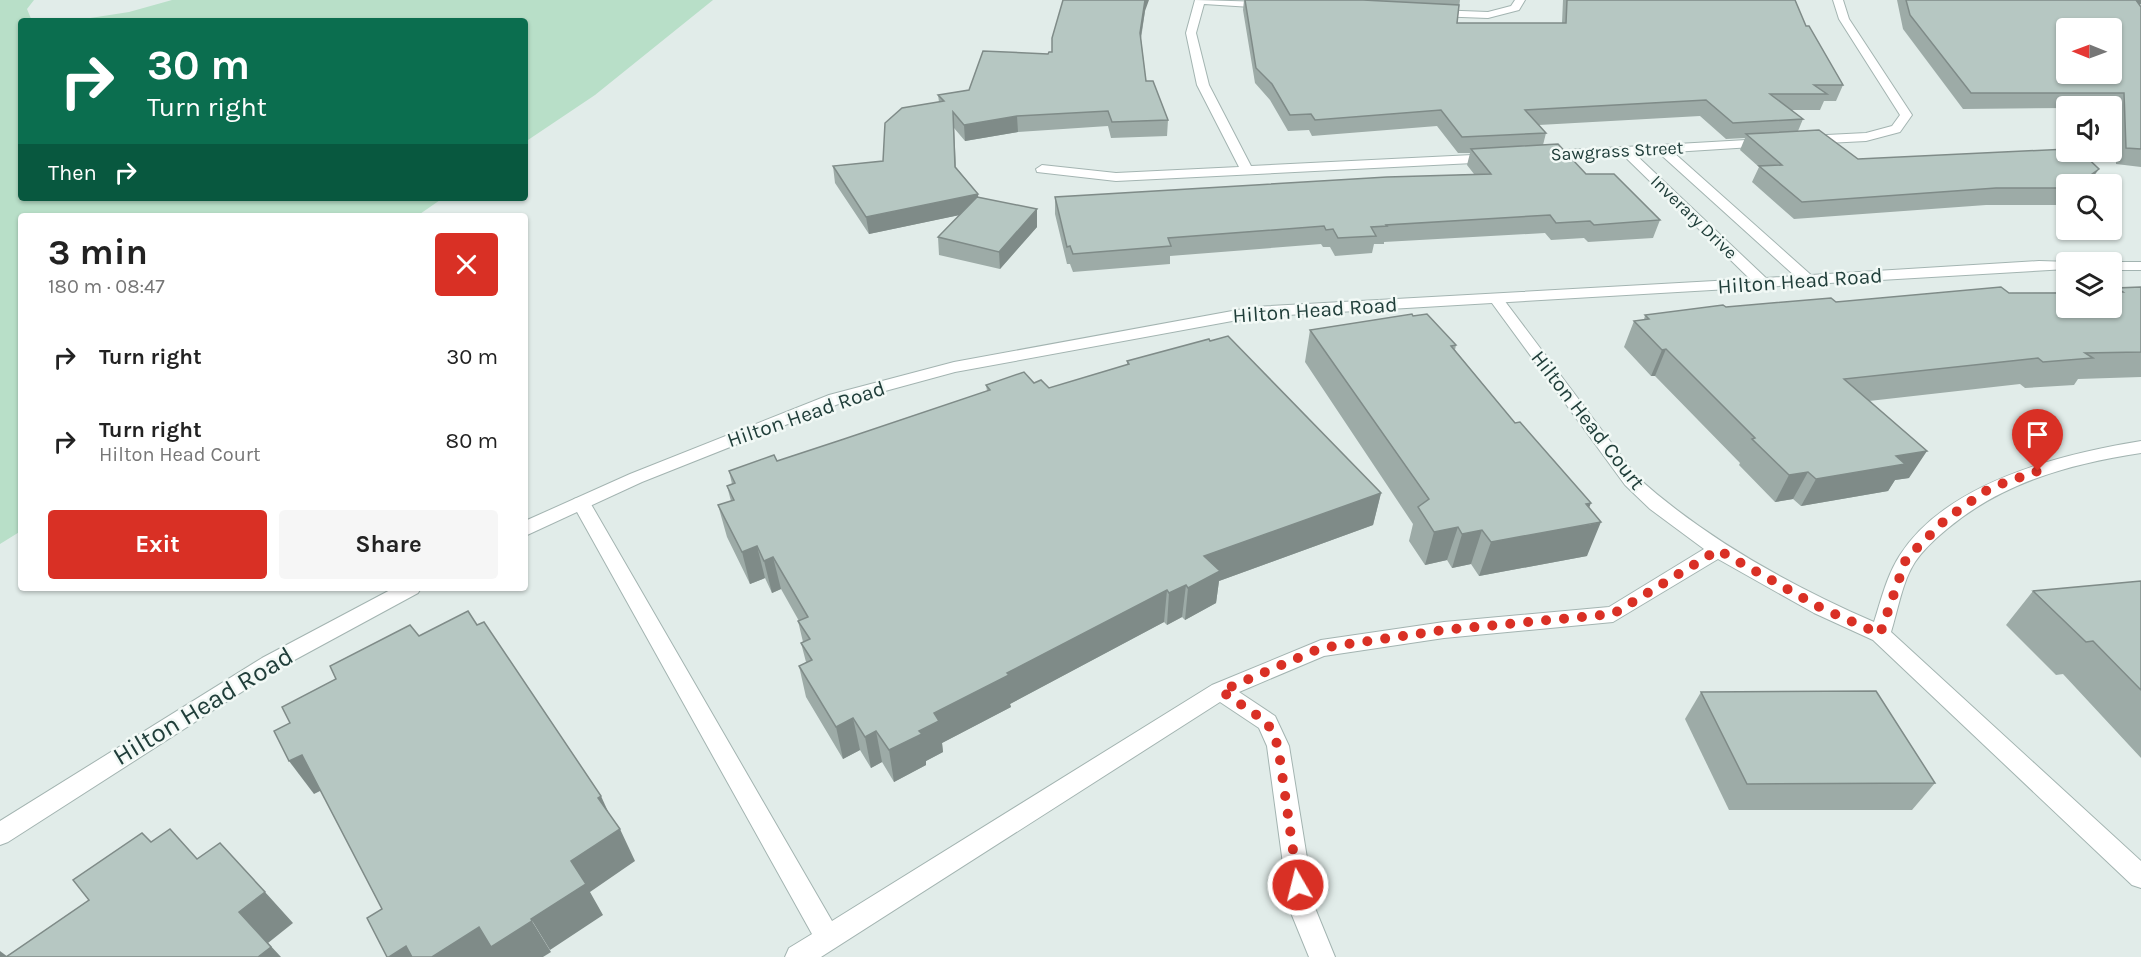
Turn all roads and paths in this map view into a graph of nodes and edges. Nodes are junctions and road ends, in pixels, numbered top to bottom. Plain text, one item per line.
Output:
1 (1200, 0) edge
2 (1520, 0) edge
3 (1838, 0) edge
4 (1282, 6) edge
5 (1419, 13) edge
6 (1798, 141) edge
7 (1775, 142) edge
8 (1662, 149) junction
9 (1625, 151) junction
10 (1531, 156) edge
11 (1507, 157) edge
12 (1042, 169) dead end
13 (1247, 171) junction
14 (2056, 266) edge
15 (2122, 266) edge
16 (2141, 266) edge
17 (1808, 280) junction
18 (1762, 283) junction
19 (1496, 299) junction
20 (2141, 447) edge
21 (580, 503) junction
22 (528, 528) edge
23 (1718, 550) junction
24 (405, 591) edge
25 (1880, 634) junction
26 (1221, 691) junction
27 (0, 834) edge
28 (2141, 877) edge
29 (828, 939) junction
30 (798, 957) edge
31 (1322, 957) edge

1 - 4 street
1 - 13 street
2 - 5 street
3 - 6 street
7 - 8 street, Sawgrass Street
8 - 9 street, Sawgrass Street
8 - 17 street
9 - 10 street, Sawgrass Street
9 - 18 street, Inverary Drive
11 - 13 street
12 - 13 street
14 - 17 street, Hilton Head Road
15 - 16 street
17 - 18 street, Hilton Head Road
18 - 19 street, Hilton Head Road
19 - 21 street, Hilton Head Road
19 - 23 street, Hilton Head Court
20 - 25 street
21 - 22 street, Hilton Head Road
21 - 29 street
23 - 25 street, Hilton Head Court
23 - 26 street
24 - 27 street, Hilton Head Road
25 - 28 street, Hilton Head Court
26 - 29 street
26 - 31 street
29 - 30 street

